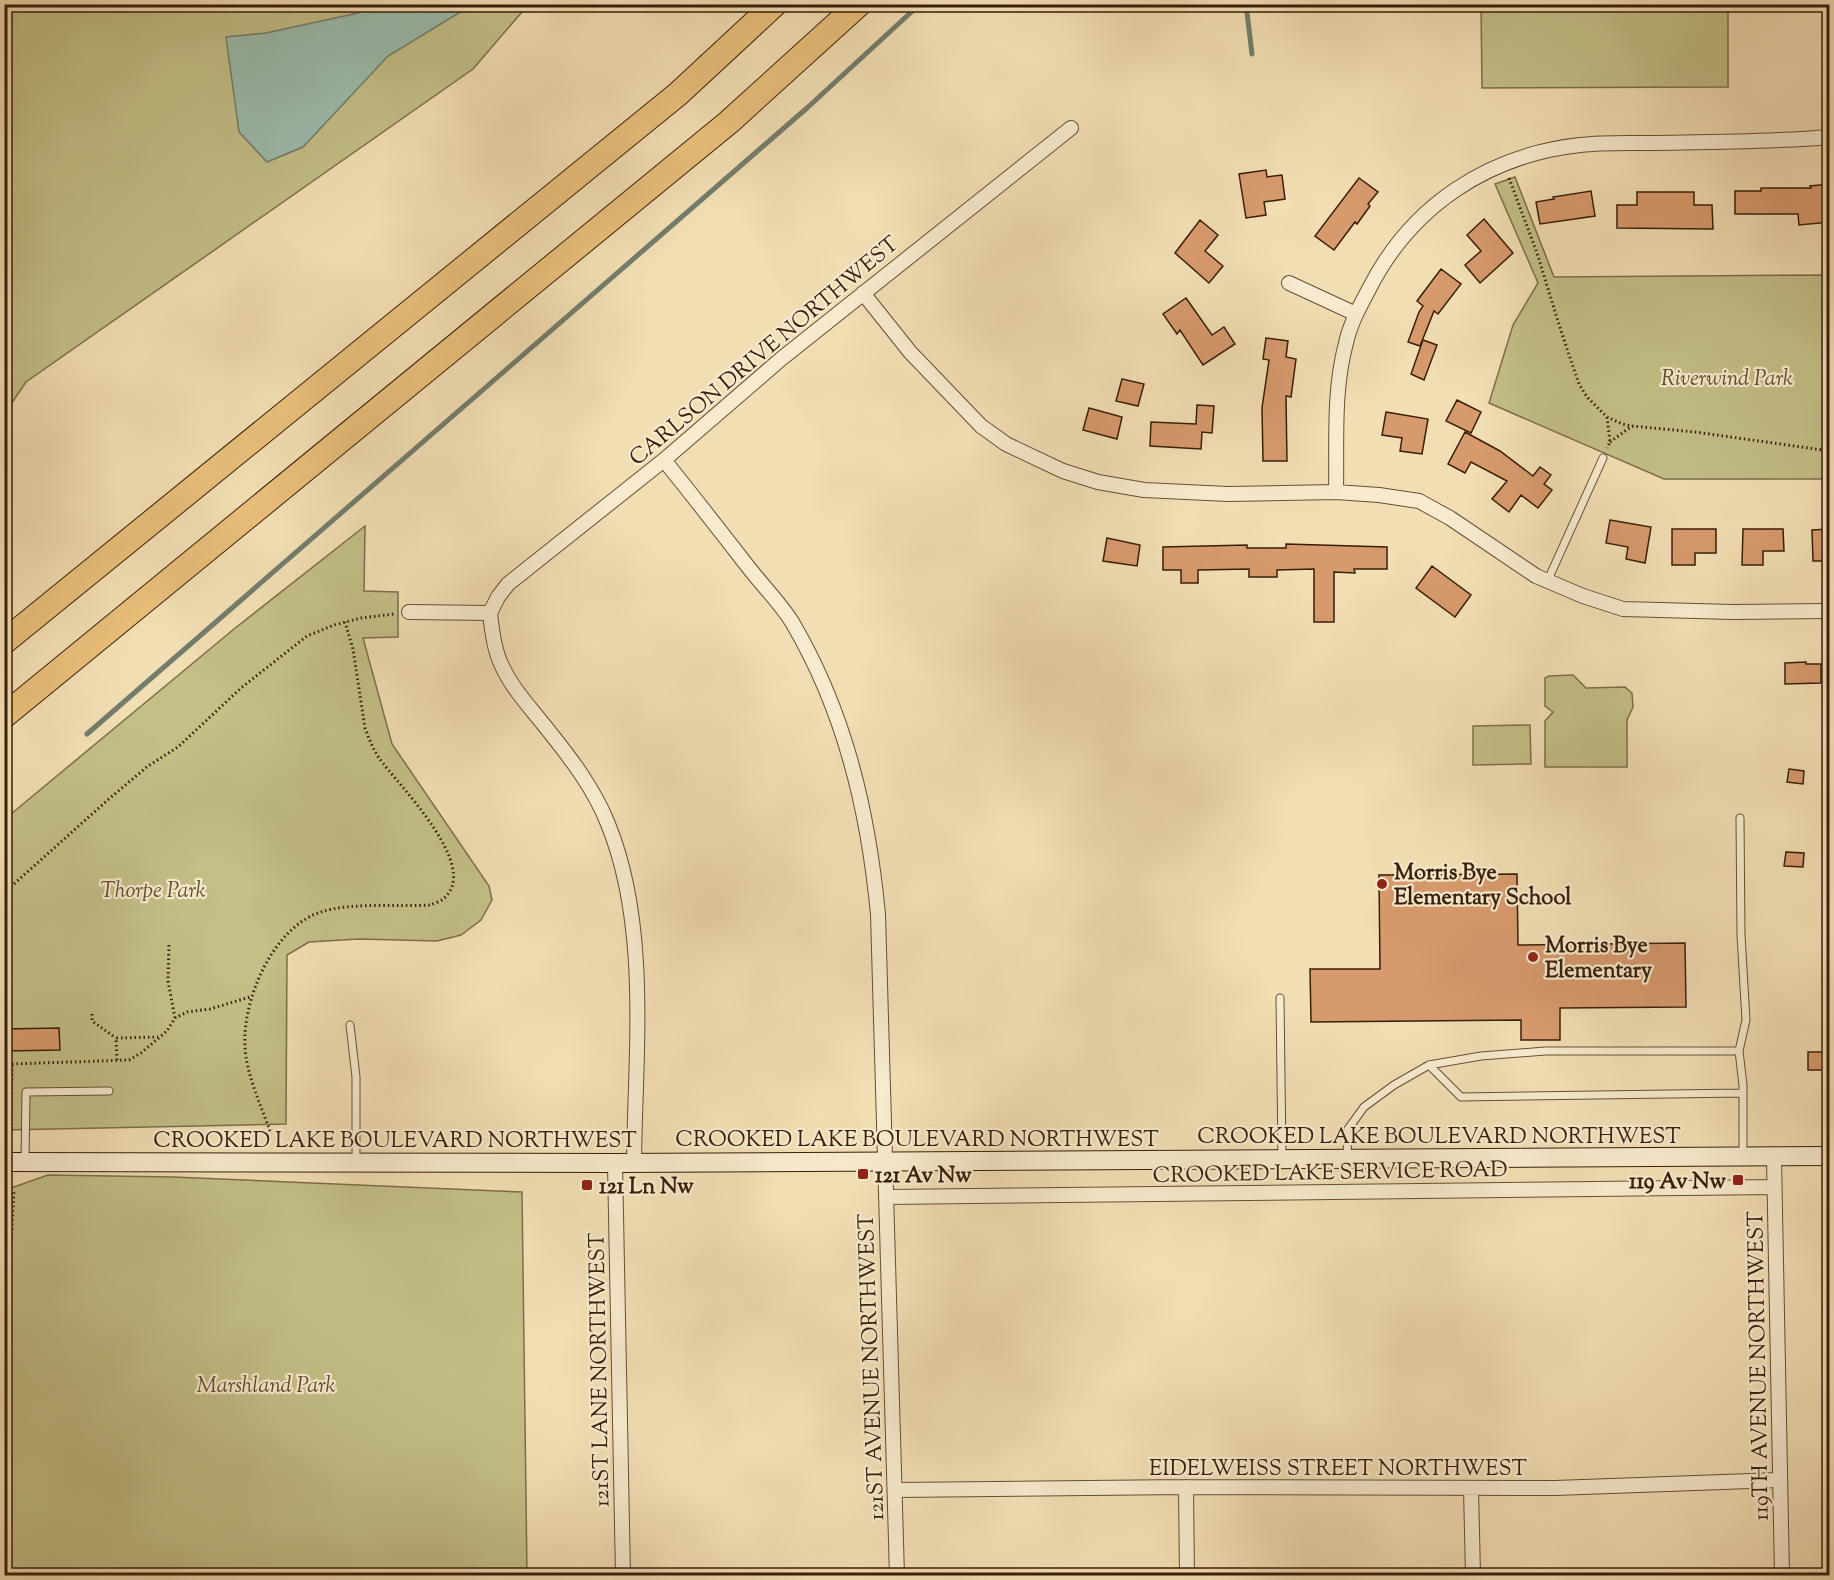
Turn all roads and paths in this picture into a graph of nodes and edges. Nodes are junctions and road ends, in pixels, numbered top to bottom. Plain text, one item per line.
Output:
1 (775, 4) edge
2 (859, 4) edge
3 (1071, 128) dead end
4 (1830, 137) edge
5 (1503, 163) junction
6 (1289, 284) dead end
7 (863, 293) junction
8 (1356, 314) junction
9 (1607, 417) junction
10 (1632, 426) junction
11 (1610, 442) junction
12 (1830, 451) edge
13 (1603, 458) joint
14 (664, 460) junction
15 (1336, 492) junction
16 (1547, 582) junction
17 (1830, 611) edge
18 (409, 612) joint
19 (490, 613) junction
20 (345, 622) junction
21 (4, 642) edge
22 (51, 678) junction
23 (4, 716) edge
24 (4, 730) edge
25 (1740, 818) dead end
26 (4, 893) edge
27 (169, 945) dead end
28 (250, 997) junction
29 (1280, 998) dead end
30 (92, 1014) dead end
31 (175, 1018) junction
32 (350, 1025) dead end
33 (158, 1037) junction
34 (116, 1038) junction
35 (1739, 1051) junction
36 (117, 1060) junction
37 (4, 1064) edge
38 (12, 1064) junction
39 (1429, 1065) junction
40 (109, 1091) dead end
41 (1743, 1093) junction
42 (4, 1105) edge
43 (12, 1121) junction
44 (270, 1131) dead end
45 (11, 1135) dead end
46 (1774, 1156) junction
47 (1830, 1156) edge
48 (1743, 1157) junction
49 (1347, 1159) junction
50 (1282, 1160) junction
51 (4, 1162) edge
52 (25, 1162) junction
53 (356, 1162) junction
54 (886, 1162) junction
55 (615, 1163) junction
56 (634, 1163) junction
57 (1774, 1187) junction
58 (14, 1190) dead end
59 (887, 1197) junction
60 (4, 1369) edge
61 (1779, 1480) junction
62 (1186, 1487) junction
63 (1472, 1488) junction
64 (896, 1490) junction
65 (623, 1575) edge
66 (897, 1575) edge
67 (1187, 1575) edge
68 (1473, 1575) edge
69 (1782, 1575) edge

1 - 21 highway
2 - 22 highway
3 - 7 street, CARLSON DRIVE NORTHWEST
4 - 5 street
5 - 8 street
5 - 9 path
6 - 8 street
7 - 14 street, CARLSON DRIVE NORTHWEST
7 - 15 street
8 - 15 street
9 - 10 path
9 - 11 path
10 - 11 path
10 - 12 path
11 - 13 path
13 - 16 lane
14 - 19 street, CARLSON DRIVE NORTHWEST
14 - 54 street, 121ST AVENUE NORTHWEST
15 - 16 street
16 - 17 street
18 - 19 street
18 - 20 path
19 - 56 street
20 - 26 path
20 - 28 path
22 - 23 highway
22 - 24 highway
25 - 35 lane
27 - 31 path
28 - 31 path
28 - 44 path
29 - 50 lane
30 - 34 path
31 - 33 path
32 - 53 lane
33 - 34 path
33 - 36 path
34 - 36 path
35 - 39 lane
35 - 41 lane
36 - 38 path
37 - 38 path
38 - 43 path
39 - 41 lane
39 - 49 lane
40 - 52 lane
41 - 48 lane
42 - 43 path
43 - 45 path
46 - 47 street, CROOKED LAKE BOULEVARD NORTHWEST
46 - 48 street, CROOKED LAKE BOULEVARD NORTHWEST
46 - 57 street, 119TH AVENUE NORTHWEST
48 - 49 street, CROOKED LAKE BOULEVARD NORTHWEST
49 - 50 street, CROOKED LAKE BOULEVARD NORTHWEST
50 - 54 street, CROOKED LAKE BOULEVARD NORTHWEST
51 - 52 street, CROOKED LAKE BOULEVARD NORTHWEST
52 - 53 street, CROOKED LAKE BOULEVARD NORTHWEST
53 - 55 street, CROOKED LAKE BOULEVARD NORTHWEST
54 - 56 street, CROOKED LAKE BOULEVARD NORTHWEST
54 - 59 street, 121ST AVENUE NORTHWEST
55 - 56 street, CROOKED LAKE BOULEVARD NORTHWEST
55 - 65 street, 121ST LANE NORTHWEST
57 - 59 street, CROOKED LAKE SERVICE ROAD
57 - 61 street, 119TH AVENUE NORTHWEST
58 - 60 path
59 - 64 street, 121ST AVENUE NORTHWEST
61 - 63 street, EIDELWEISS STREET NORTHWEST
61 - 69 street, 119TH AVENUE NORTHWEST
62 - 63 street, EIDELWEISS STREET NORTHWEST
62 - 64 street, EIDELWEISS STREET NORTHWEST
62 - 67 street
63 - 68 street
64 - 66 street, 121ST AVENUE NORTHWEST

